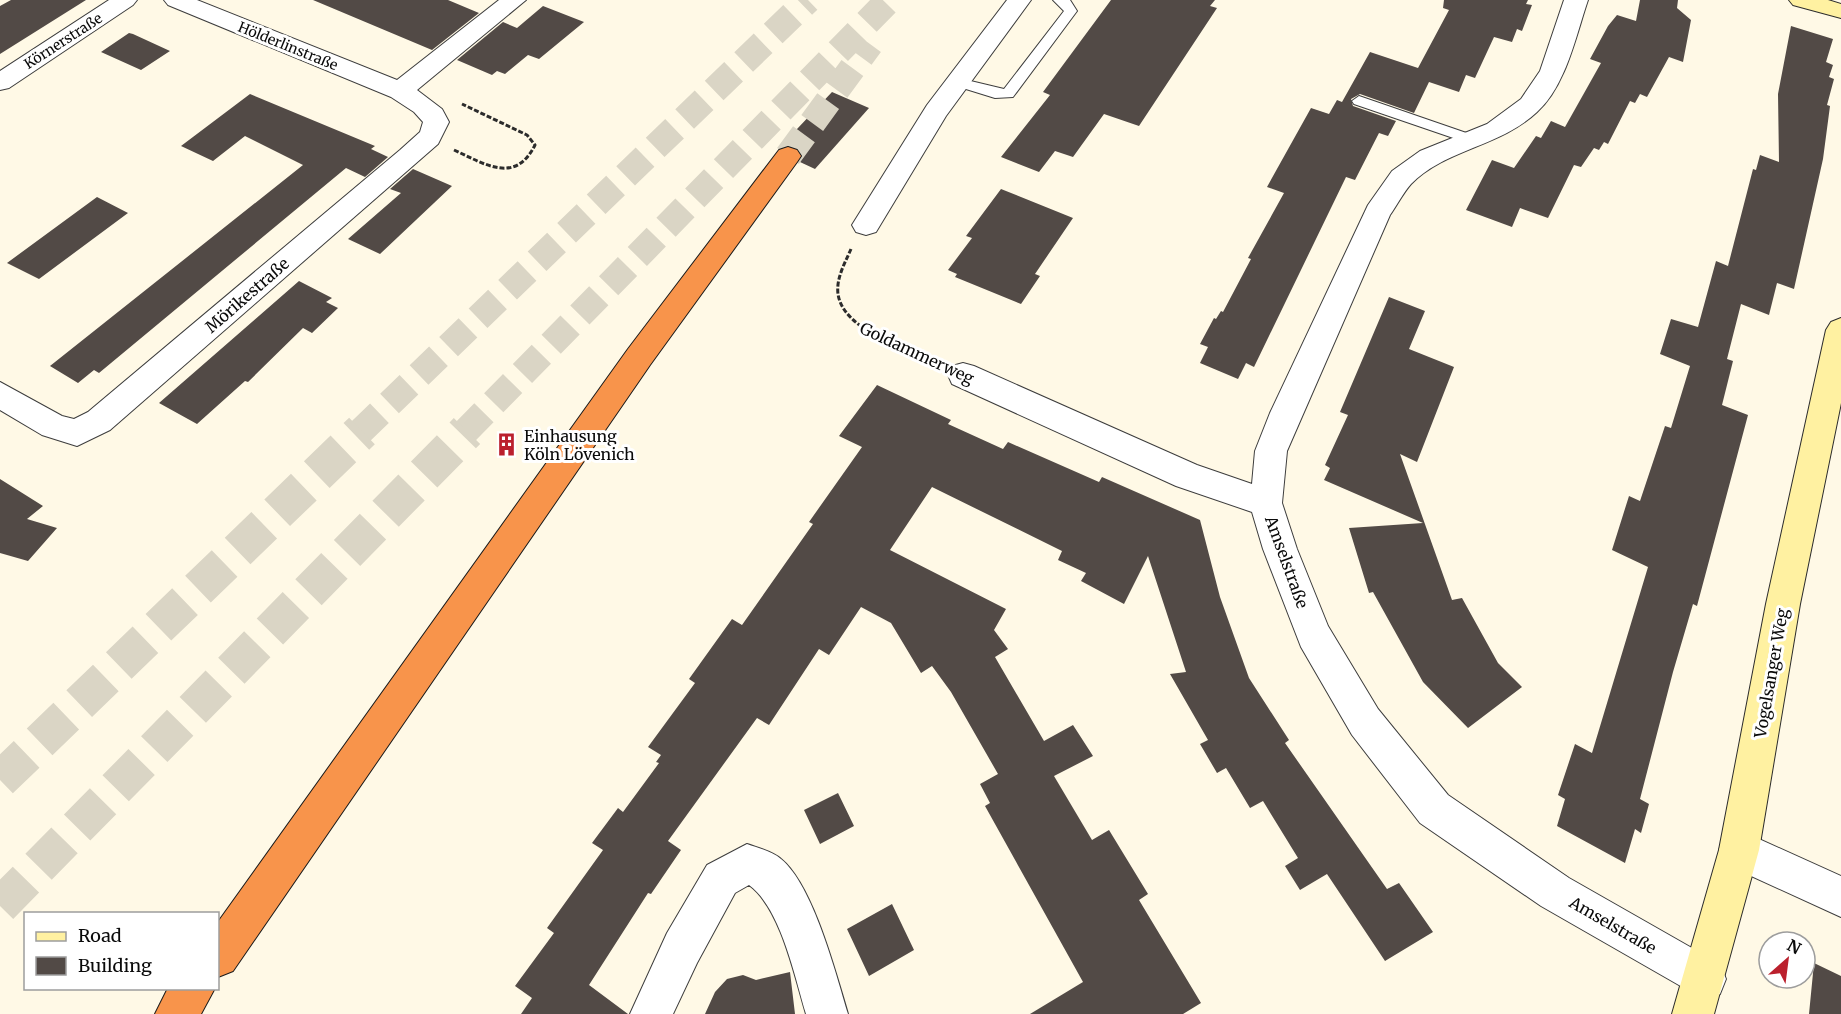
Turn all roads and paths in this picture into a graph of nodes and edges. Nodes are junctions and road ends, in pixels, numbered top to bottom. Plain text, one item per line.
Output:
1 (125, 0) edge
2 (176, 0) edge
3 (514, 0) edge
4 (1019, 0) edge
5 (1059, 0) edge
6 (1576, 0) edge
7 (1801, 0) edge
8 (211, 6) edge
9 (1841, 10) edge
10 (0, 82) edge
11 (958, 82) junction
12 (407, 86) junction
13 (1359, 101) dead end
14 (429, 138) junction
15 (1473, 140) junction
16 (788, 156) tunnel mouth
17 (866, 225) joint
18 (1841, 330) edge
19 (963, 375) joint
20 (0, 395) edge
21 (1266, 503) junction
22 (1739, 850) junction
23 (1841, 897) edge
24 (219, 955) edge
25 (1705, 978) junction
26 (193, 990) edge
27 (176, 1014) edge
28 (651, 1014) edge
29 (827, 1014) edge
30 (1693, 1014) edge

1 - 10 street, Körnerstraße
2 - 8 street, Hölderlinstraße
3 - 12 street
4 - 11 street
5 - 11 lane
6 - 15 street, Amselstraße
7 - 9 street
8 - 12 street, Hölderlinstraße
11 - 17 street
12 - 14 street
12 - 14 path
13 - 15 lane
14 - 20 street, Mörikestraße
15 - 21 street, Amselstraße
16 - 24 highway
17 - 19 path, Goldammerweg
18 - 22 street, Vogelsanger Weg
19 - 21 street, Goldammerweg
21 - 25 street, Amselstraße
22 - 23 street
22 - 25 street, Vogelsanger Weg
25 - 30 street, Vogelsanger Weg
26 - 27 highway
28 - 29 street

